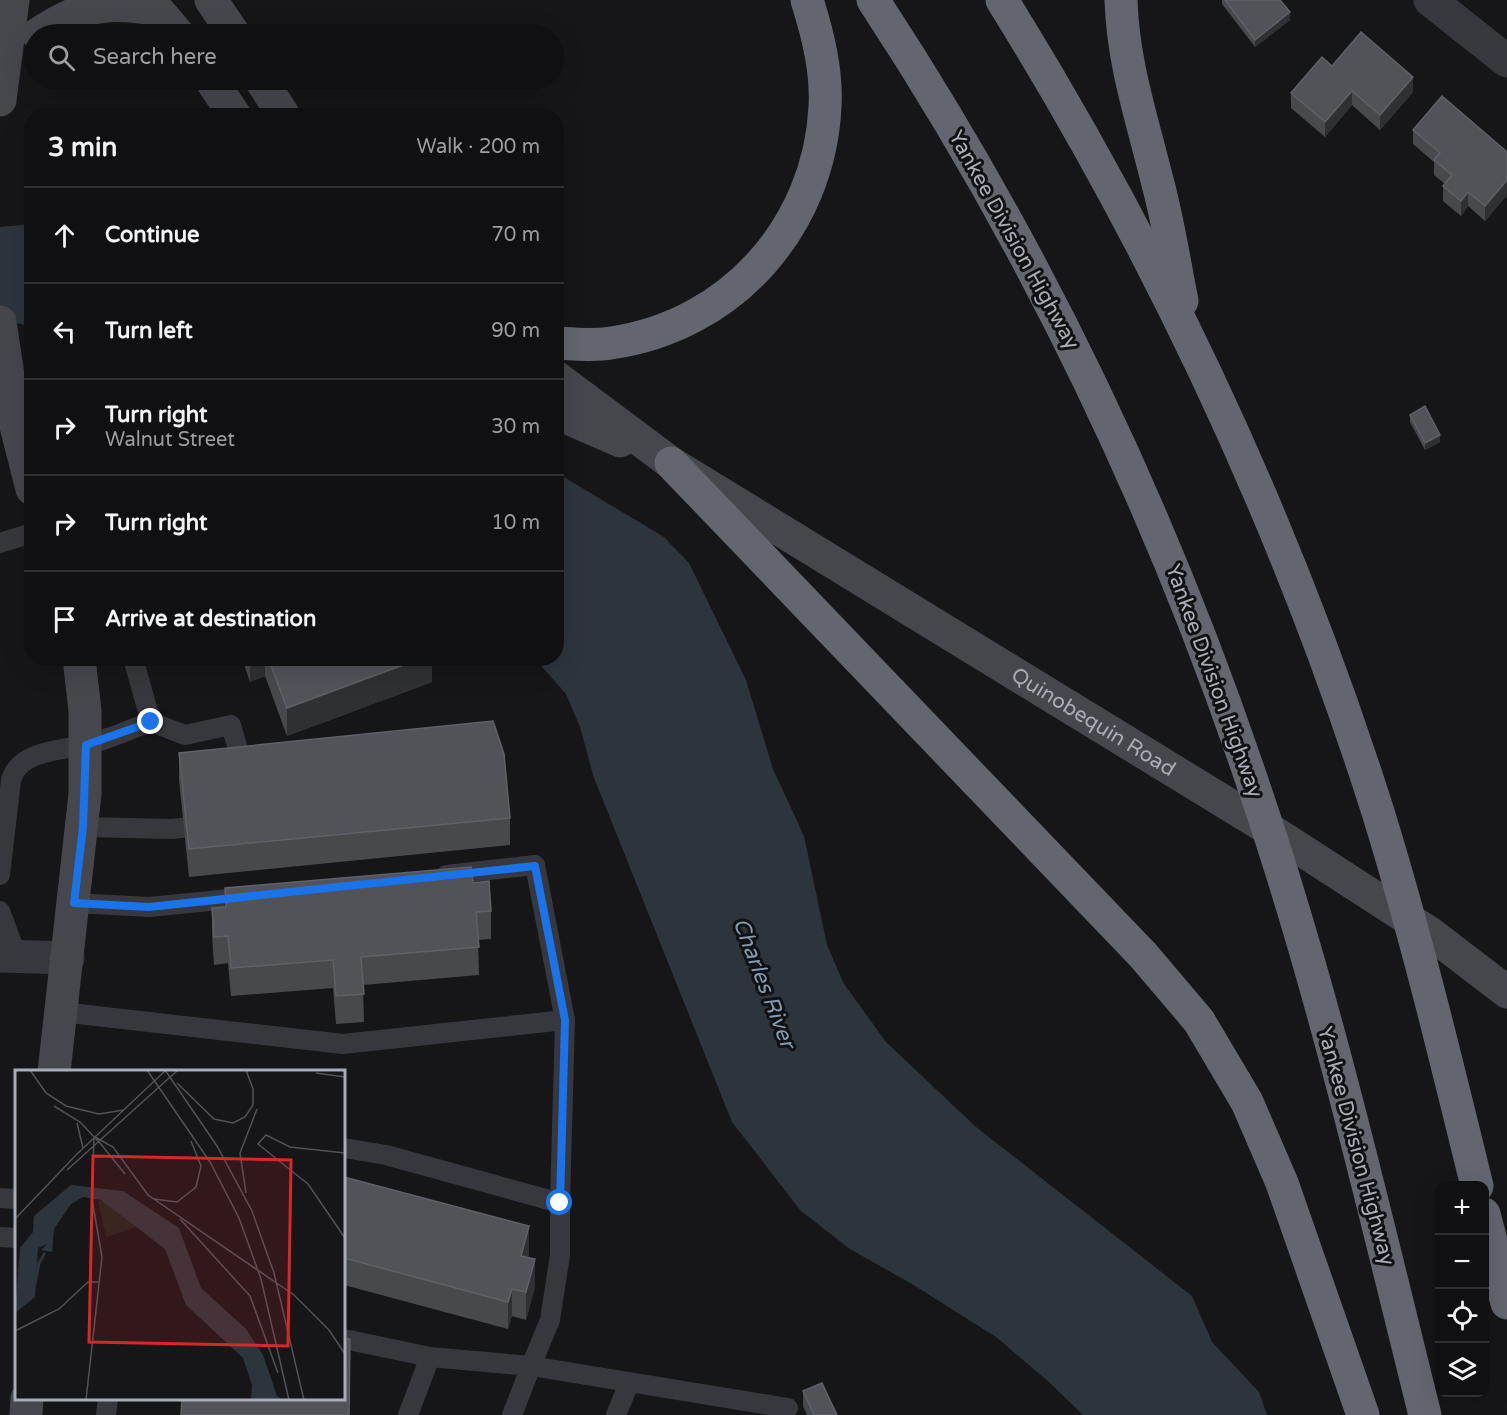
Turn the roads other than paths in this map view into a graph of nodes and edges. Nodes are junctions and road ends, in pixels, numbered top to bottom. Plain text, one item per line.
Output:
1 (13, 0) edge
2 (807, 0) edge
3 (873, 0) edge
4 (1002, 0) edge
5 (1121, 0) edge
6 (1438, 2) edge
7 (153, 5) edge
8 (54, 24) edge
9 (169, 24) edge
10 (24, 44) edge
11 (6, 56) junction
12 (1507, 61) edge
13 (218, 90) edge
14 (267, 90) edge
15 (0, 100) edge
16 (230, 108) edge
17 (279, 108) edge
18 (2, 337) edge
19 (564, 343) edge
20 (1191, 344) junction
21 (564, 383) edge
22 (564, 416) edge
23 (24, 459) edge
24 (671, 463) junction
25 (24, 536) edge
26 (0, 543) edge
27 (80, 666) edge
28 (135, 666) edge
29 (151, 722) junction
30 (86, 745) junction
31 (240, 756) edge
32 (5, 780) edge
33 (231, 823) edge
34 (83, 827) junction
35 (0, 875) edge
36 (431, 877) edge
37 (269, 895) edge
38 (74, 903) junction
39 (0, 911) edge
40 (8, 955) edge
41 (68, 958) junction
42 (1507, 992) edge
43 (61, 1012) junction
44 (565, 1020) junction
45 (54, 1070) edge
46 (345, 1148) edge
47 (1476, 1181) edge
48 (0, 1198) edge
49 (15, 1199) edge
50 (560, 1203) junction
51 (1489, 1230) edge
52 (0, 1237) edge
53 (15, 1238) edge
54 (1507, 1303) edge
55 (345, 1339) edge
56 (430, 1357) junction
57 (531, 1366) junction
58 (629, 1383) junction
59 (27, 1400) edge
60 (108, 1400) edge
61 (788, 1408) dead end
62 (26, 1415) edge
63 (106, 1415) edge
64 (408, 1415) edge
65 (512, 1415) edge
66 (616, 1415) edge
67 (1363, 1415) edge
68 (1425, 1415) edge

1 - 11 main road
2 - 19 highway
3 - 68 highway, Yankee Division Highway
4 - 20 highway
5 - 20 highway
6 - 12 street
7 - 8 main road
7 - 9 main road
10 - 11 main road
11 - 15 main road
13 - 16 main road
14 - 17 main road
18 - 23 main road
20 - 47 highway
21 - 24 main road, Quinobequin Road
22 - 24 main road, Quinobequin Road
24 - 42 main road, Quinobequin Road
24 - 67 highway
25 - 26 lane
27 - 30 main road
28 - 29 lane
29 - 30 lane
29 - 31 lane
30 - 32 lane
30 - 34 main road
32 - 35 lane
33 - 34 lane
34 - 38 main road
36 - 44 lane
37 - 38 lane
38 - 41 main road
39 - 40 lane
40 - 41 street
41 - 43 main road
43 - 44 lane
43 - 45 main road
44 - 50 lane
46 - 50 lane
48 - 49 lane
50 - 57 lane
51 - 54 highway
52 - 53 lane
55 - 56 lane
56 - 57 lane
56 - 64 lane
57 - 58 lane
57 - 65 lane
58 - 61 lane
58 - 66 lane
59 - 62 main road
60 - 63 lane

